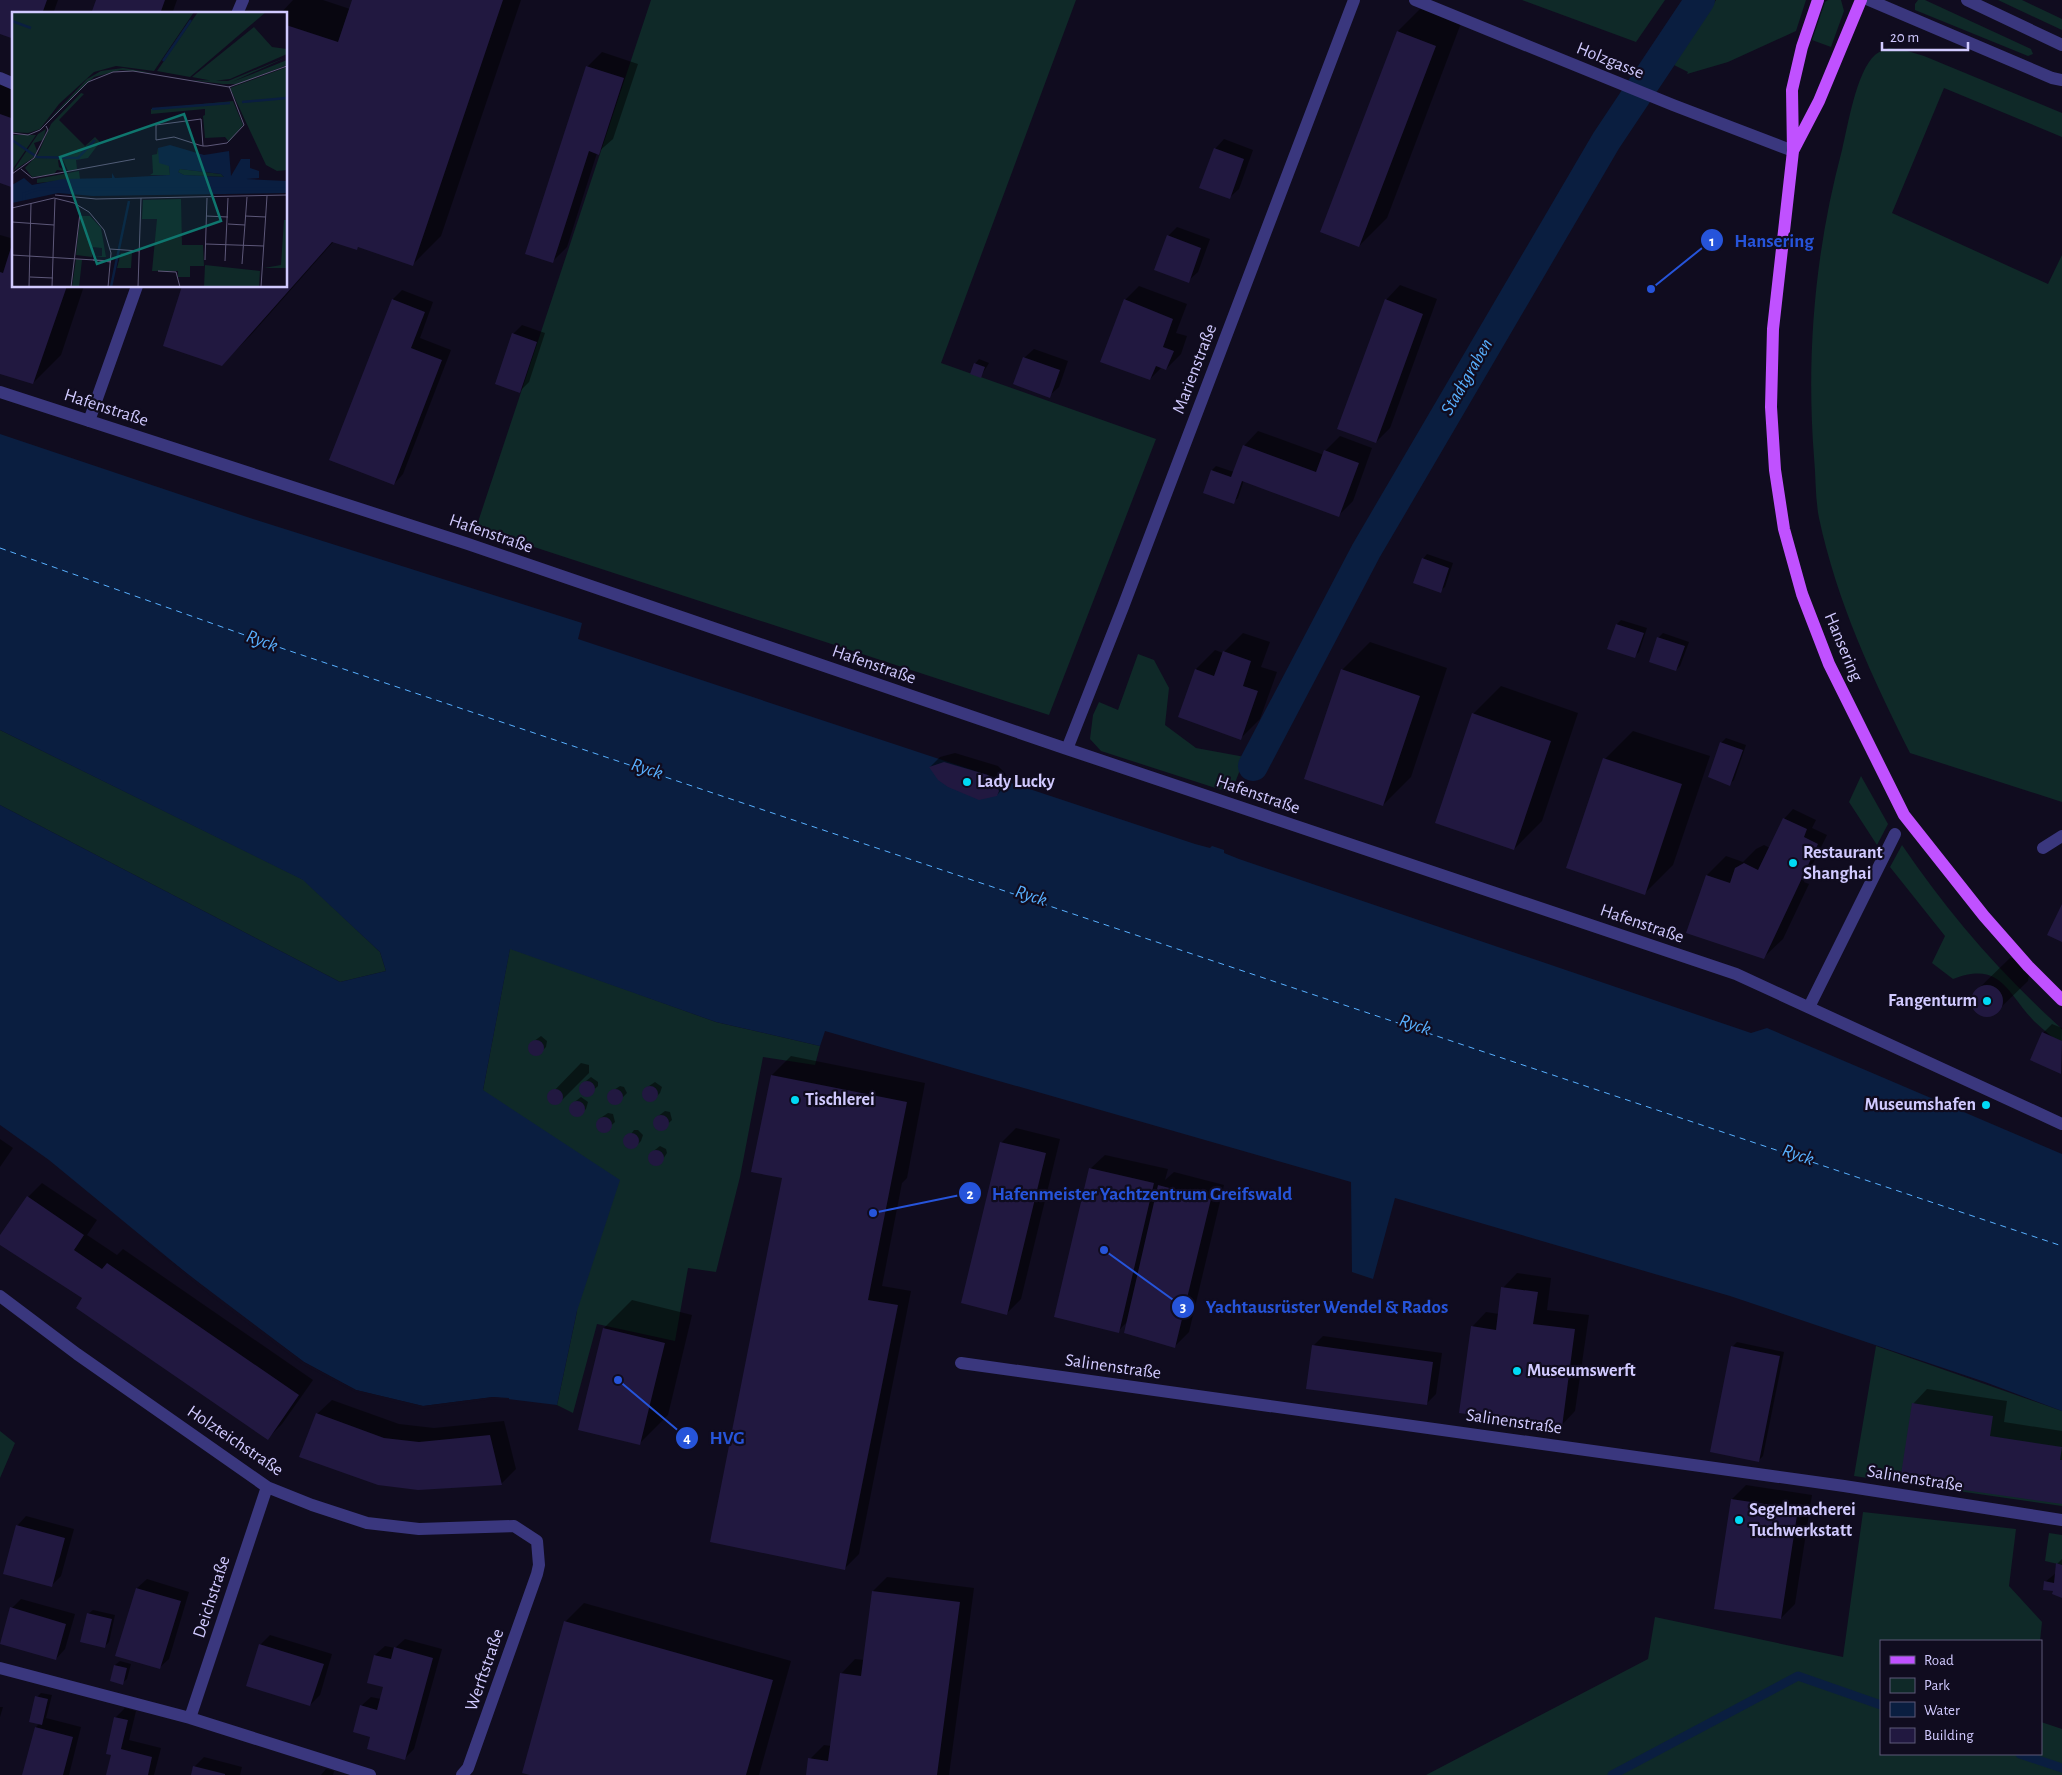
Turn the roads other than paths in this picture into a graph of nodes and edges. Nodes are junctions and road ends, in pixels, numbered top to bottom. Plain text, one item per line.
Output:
1 (242, 0) edge
2 (1354, 0) edge
3 (1415, 0) edge
4 (1818, 0) edge
5 (1861, 0) edge
6 (1869, 0) edge
7 (1967, 0) edge
8 (238, 12) edge
9 (2062, 45) edge
10 (0, 78) edge
11 (2062, 80) edge
12 (12, 83) edge
13 (1793, 151) junction
14 (136, 288) edge
15 (0, 392) edge
16 (89, 421) junction
17 (1067, 749) junction
18 (1895, 834) dead end
19 (2062, 836) edge
20 (2044, 848) dead end
21 (2062, 1000) edge
22 (1810, 1007) junction
23 (2062, 1124) edge
24 (0, 1296) edge
25 (961, 1363) dead end
26 (267, 1487) junction
27 (2062, 1520) edge
28 (537, 1574) joint
29 (0, 1668) edge
30 (190, 1718) junction
31 (370, 1775) edge
32 (462, 1775) edge

1 - 8 street
2 - 17 street, Marienstraße
3 - 13 street, Holzgasse
4 - 13 main road, Hansering
5 - 13 main road, Hansering
6 - 11 street
7 - 9 street
10 - 12 street
13 - 21 main road, Hansering
14 - 16 street
15 - 16 street, Hafenstraße
16 - 17 street, Hafenstraße
17 - 22 street, Hafenstraße
18 - 22 street
19 - 20 street
22 - 23 street, Hafenstraße
24 - 26 street, Holzteichstraße
25 - 27 street, Salinenstraße
26 - 28 street, Holzteichstraße
26 - 30 street, Deichstraße
28 - 32 street, Werftstraße
29 - 30 street
30 - 31 street

